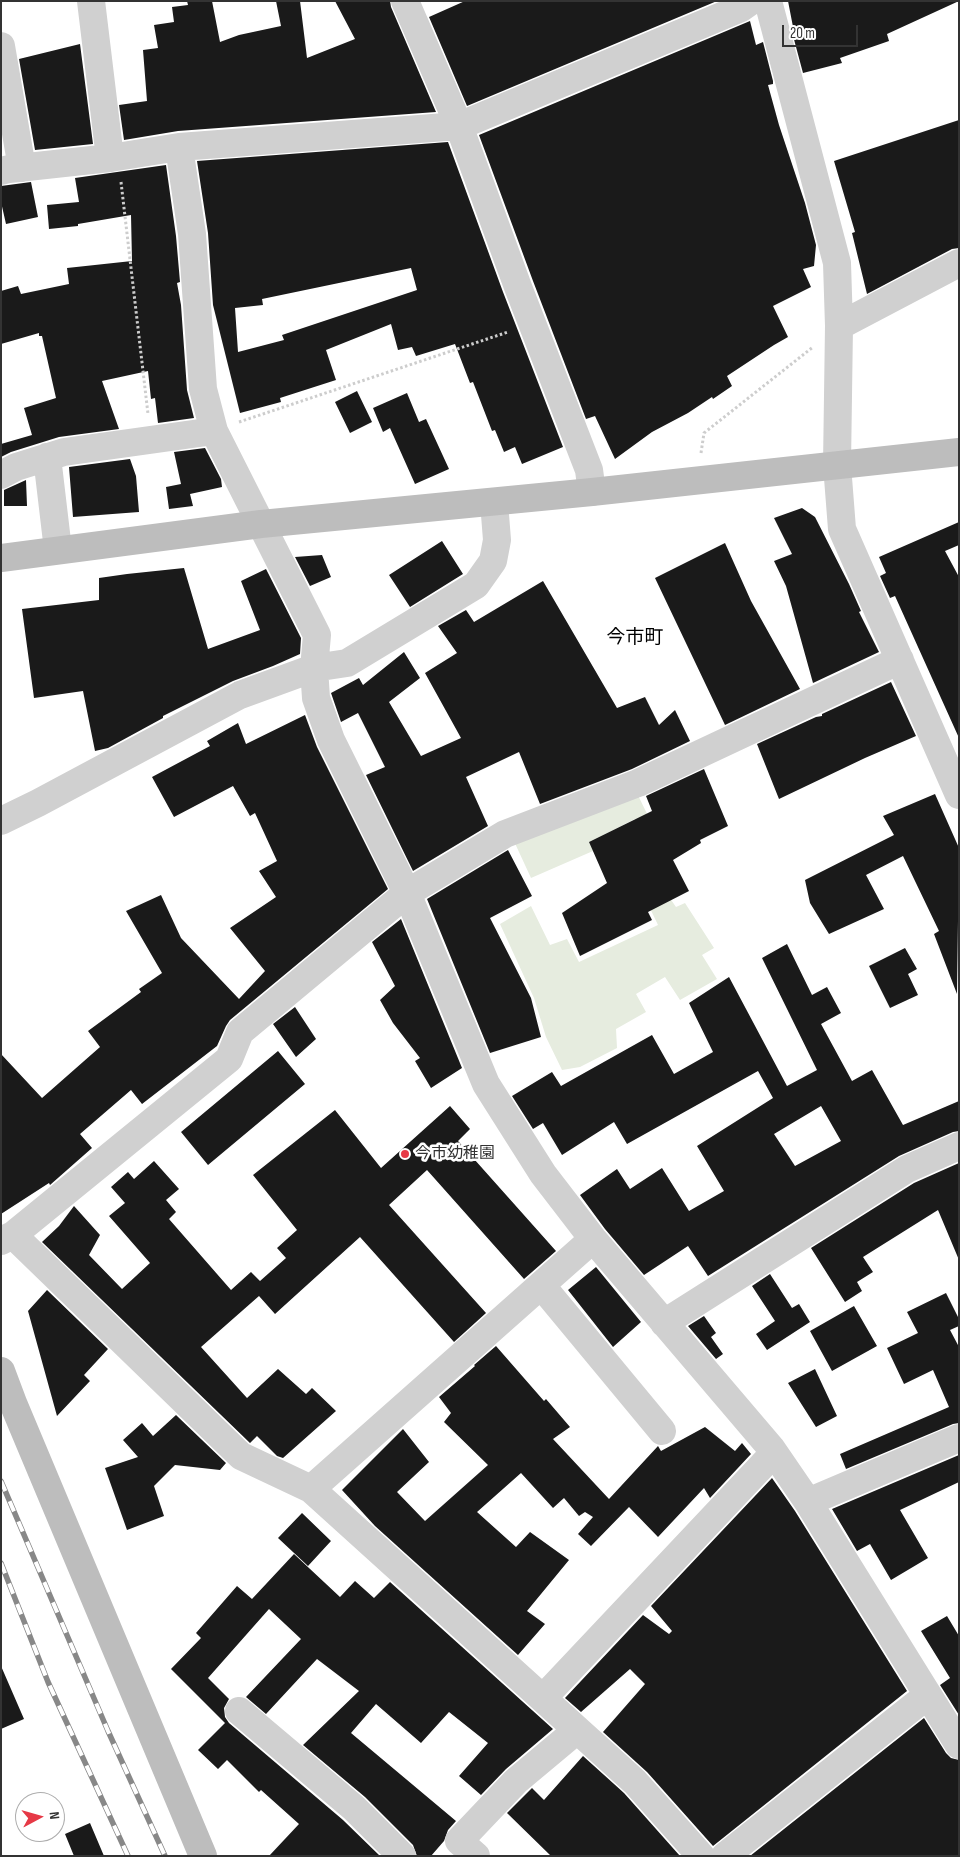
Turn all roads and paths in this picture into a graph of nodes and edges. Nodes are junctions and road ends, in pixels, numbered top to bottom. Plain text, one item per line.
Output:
1 (91, 1) edge
2 (405, 1) edge
3 (751, 1) edge
4 (768, 1) edge
5 (1, 46) edge
6 (459, 126) junction
7 (179, 148) junction
8 (114, 157) junction
9 (12, 170) edge
10 (959, 263) edge
11 (532, 324) junction
12 (838, 326) junction
13 (214, 431) junction
14 (152, 440) junction
15 (959, 452) edge
16 (47, 457) junction
17 (837, 465) junction
18 (1, 475) edge
19 (696, 480) junction
20 (592, 492) junction
21 (494, 502) junction
22 (261, 524) junction
23 (58, 550) junction
24 (1, 558) edge
25 (900, 660) junction
26 (314, 668) junction
27 (959, 795) edge
28 (1, 821) edge
29 (407, 893) junction
30 (959, 1146) edge
31 (7, 1238) edge
32 (593, 1239) junction
33 (541, 1285) junction
34 (664, 1323) junction
35 (1, 1371) edge
36 (662, 1431) dead end
37 (959, 1438) edge
38 (774, 1453) junction
39 (311, 1489) junction
40 (808, 1502) junction
41 (928, 1695) junction
42 (543, 1698) junction
43 (239, 1711) dead end
44 (578, 1730) junction
45 (959, 1745) edge
46 (460, 1851) edge
47 (203, 1856) edge
48 (402, 1856) edge
49 (701, 1856) edge
50 (726, 1856) edge

1 - 8 street
2 - 6 street
3 - 6 street
4 - 12 street
5 - 9 street
6 - 7 street
6 - 11 street
7 - 8 street
7 - 13 street
8 - 9 street
8 - 14 path
10 - 12 street
11 - 13 path
11 - 20 street
12 - 17 street
12 - 19 path
13 - 14 street
13 - 22 street
14 - 16 street
15 - 17 street
16 - 18 street
16 - 23 street
17 - 19 street
17 - 25 street
19 - 20 street
20 - 21 street
21 - 22 street
21 - 26 street
22 - 23 street
22 - 26 street
23 - 24 street
25 - 27 street
25 - 29 street
26 - 28 street
26 - 29 street
29 - 31 street
29 - 32 street
30 - 34 street
31 - 39 street
32 - 33 street
32 - 34 street
33 - 36 street
33 - 39 street
34 - 38 street
35 - 47 street
37 - 40 street
38 - 40 street
38 - 42 street
39 - 42 street
40 - 41 street
41 - 45 street
41 - 50 street
42 - 44 street
43 - 48 street
44 - 46 street
44 - 49 street

